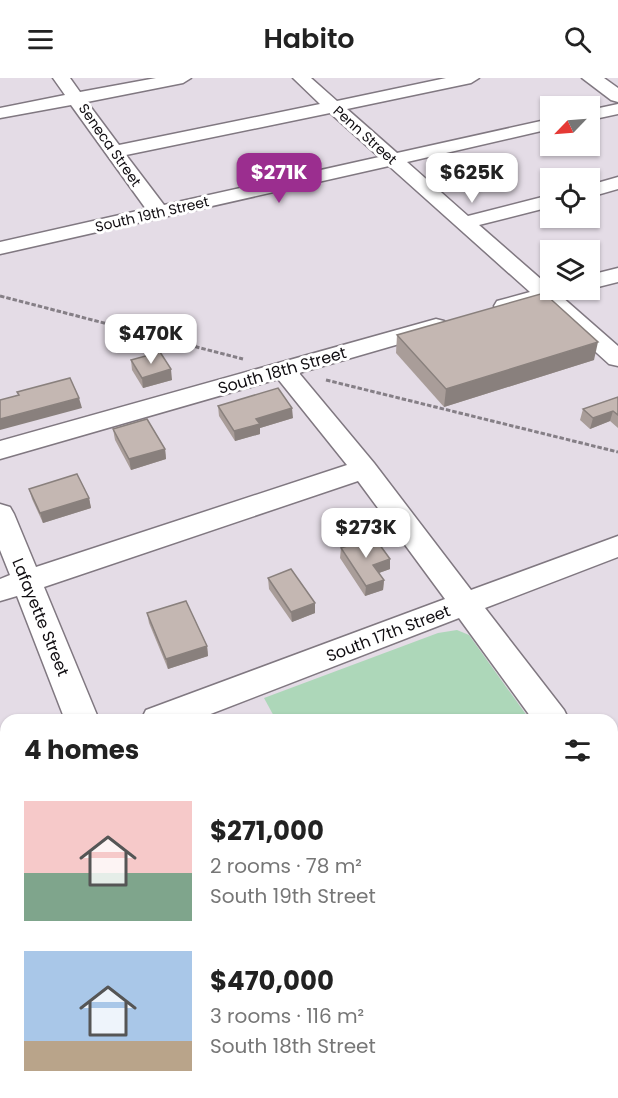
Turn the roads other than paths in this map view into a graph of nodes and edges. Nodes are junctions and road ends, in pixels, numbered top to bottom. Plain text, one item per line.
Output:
1 (61, 78) edge
2 (183, 78) edge
3 (301, 78) edge
4 (471, 78) edge
5 (591, 78) edge
6 (618, 96) edge
7 (77, 99) junction
8 (334, 107) junction
9 (618, 109) edge
10 (0, 113) edge
11 (600, 113) edge
12 (540, 126) edge
13 (114, 152) junction
14 (392, 159) junction
15 (618, 183) edge
16 (600, 188) edge
17 (540, 204) edge
18 (159, 212) junction
19 (465, 223) junction
20 (0, 248) edge
21 (618, 275) edge
22 (600, 280) edge
23 (540, 281) edge
24 (540, 296) edge
25 (562, 300) edge
26 (488, 311) edge
27 (454, 321) edge
28 (618, 359) edge
29 (283, 370) junction
30 (0, 450) edge
31 (364, 469) junction
32 (0, 514) edge
33 (618, 546) edge
34 (14, 586) edge
35 (464, 603) junction
36 (79, 714) edge
37 (174, 714) edge
38 (547, 714) edge

1 - 7 street, Seneca Street
2 - 7 street
3 - 8 street, Penn Street
4 - 8 street
5 - 6 main road
7 - 10 street
7 - 13 street, Seneca Street
8 - 13 street
8 - 14 street, Penn Street
9 - 11 street
12 - 14 street, South 19th Street
13 - 18 street, Seneca Street
14 - 18 street, South 19th Street
14 - 19 street, Penn Street
15 - 16 street
17 - 19 street
18 - 20 street, South 19th Street
19 - 23 street, Penn Street
21 - 22 street
24 - 26 street
25 - 28 street, Penn Street
27 - 29 street, South 18th Street
29 - 30 street, South 18th Street
29 - 31 street
31 - 34 street
31 - 35 street
32 - 34 street, Lafayette Street
33 - 35 street, South 17th Street
34 - 36 street, Lafayette Street
35 - 37 street, South 17th Street
35 - 38 street

